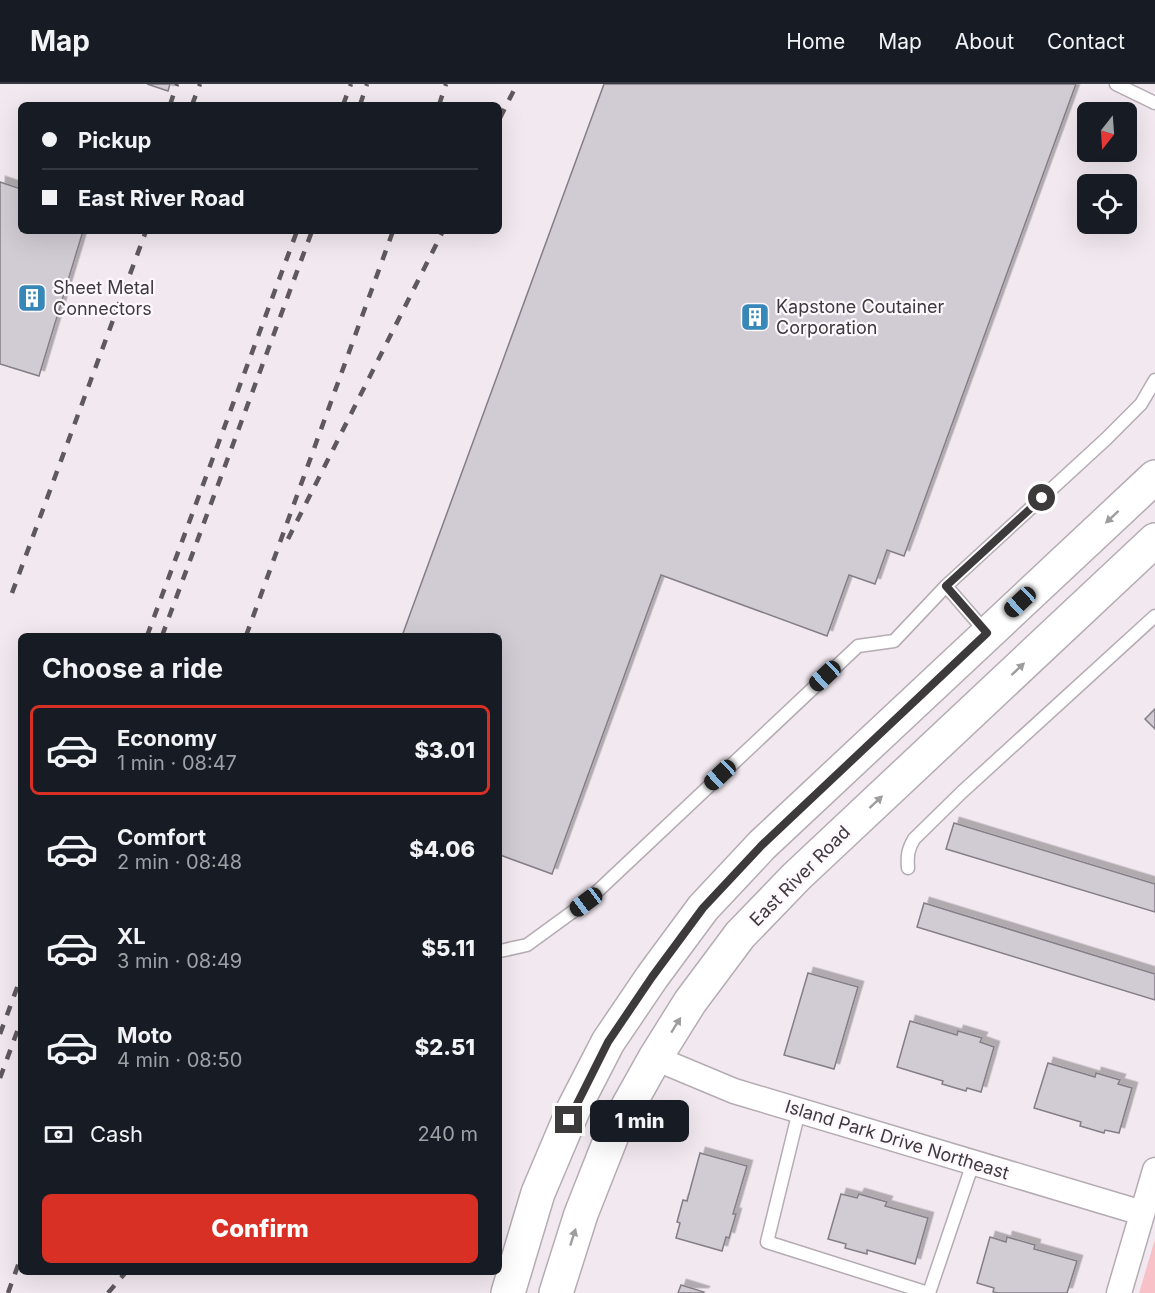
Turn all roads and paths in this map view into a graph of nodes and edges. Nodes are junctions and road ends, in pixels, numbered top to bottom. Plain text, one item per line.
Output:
1 (1116, 84) edge
2 (1155, 103) edge
3 (1155, 380) edge
4 (1155, 477) edge
5 (1155, 540) edge
6 (946, 586) junction
7 (1155, 616) edge
8 (987, 633) junction
9 (908, 868) dead end
10 (502, 951) edge
11 (655, 1058) junction
12 (800, 1111) junction
13 (973, 1163) junction
14 (1155, 1170) edge
15 (1142, 1213) junction
16 (508, 1293) edge
17 (556, 1293) edge
18 (929, 1293) edge
19 (1119, 1293) edge

1 - 2 lane
3 - 6 lane
4 -> 8 main road
11 -> 5 main road, East River Road
6 - 8 lane
6 - 10 lane
7 - 9 lane
8 - 16 main road
11 - 12 street, Island Park Drive Northeast
17 -> 11 main road, East River Road
12 - 13 street, Island Park Drive Northeast
12 - 18 lane
13 - 15 street, Island Park Drive Northeast
13 - 18 lane
14 - 15 street
15 - 19 street

